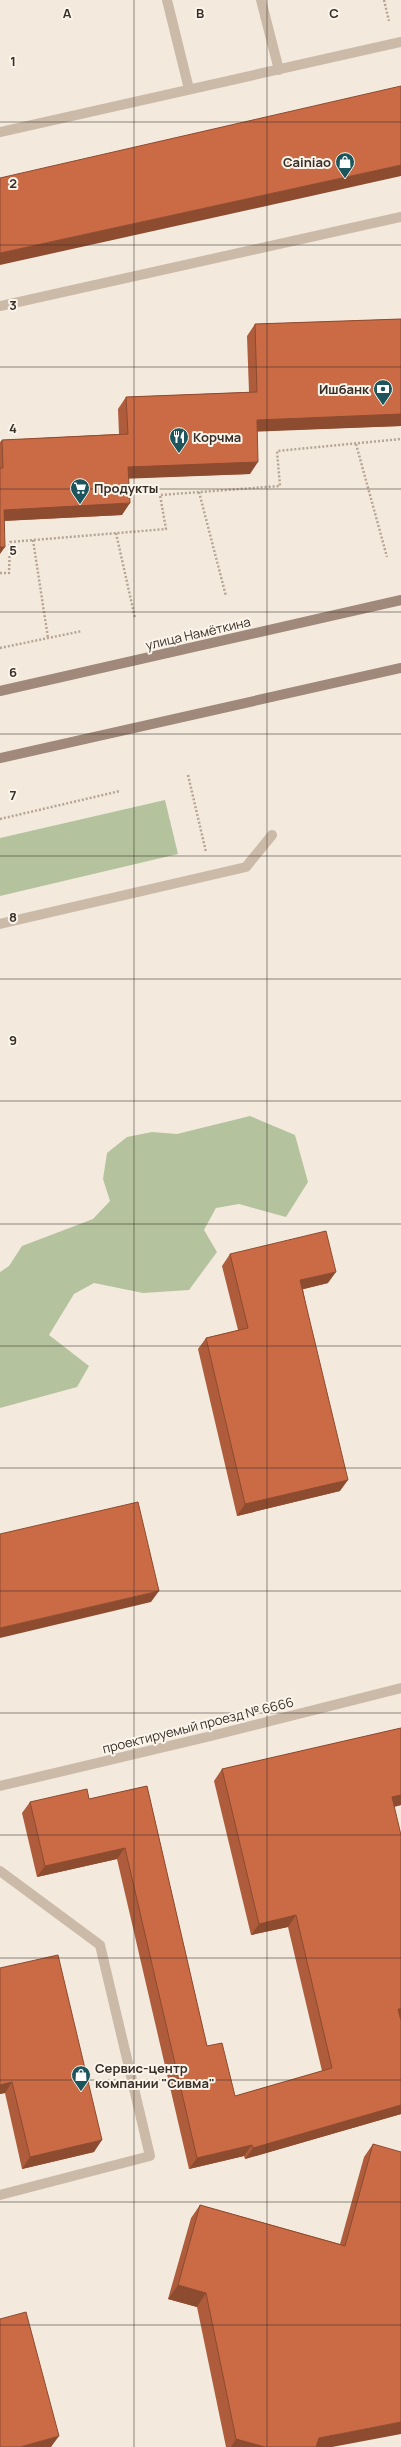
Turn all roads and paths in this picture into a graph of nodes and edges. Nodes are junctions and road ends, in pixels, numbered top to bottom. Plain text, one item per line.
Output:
1 (167, 0) edge
2 (261, 0) edge
3 (401, 42) edge
4 (279, 70) junction
5 (189, 90) junction
6 (0, 132) edge
7 (401, 217) edge
8 (0, 306) edge
9 (401, 439) edge
10 (356, 444) junction
11 (199, 492) junction
12 (116, 533) junction
13 (33, 540) junction
14 (386, 557) dead end
15 (0, 573) edge
16 (226, 596) dead end
17 (401, 600) edge
18 (135, 618) dead end
19 (82, 631) dead end
20 (48, 638) junction
21 (0, 648) edge
22 (401, 668) edge
23 (0, 691) edge
24 (0, 758) edge
25 (188, 775) dead end
26 (120, 790) dead end
27 (0, 819) edge
28 (272, 835) dead end
29 (211, 876) junction
30 (0, 924) edge
31 (401, 1688) edge
32 (0, 1786) edge
33 (0, 1871) edge
34 (0, 2195) edge

1 - 5 street
2 - 4 street
3 - 4 street
4 - 5 street
5 - 6 street
7 - 8 street
9 - 10 path
10 - 11 path
10 - 14 path
11 - 12 path
11 - 16 path
12 - 13 path
12 - 18 path
13 - 15 path
13 - 20 path
17 - 23 main road, улица Намёткина
19 - 20 path
20 - 21 path
22 - 24 main road
25 - 29 path
26 - 27 path
28 - 29 street
29 - 30 street
31 - 32 street, проектируемый проезд № 6666
33 - 34 street

